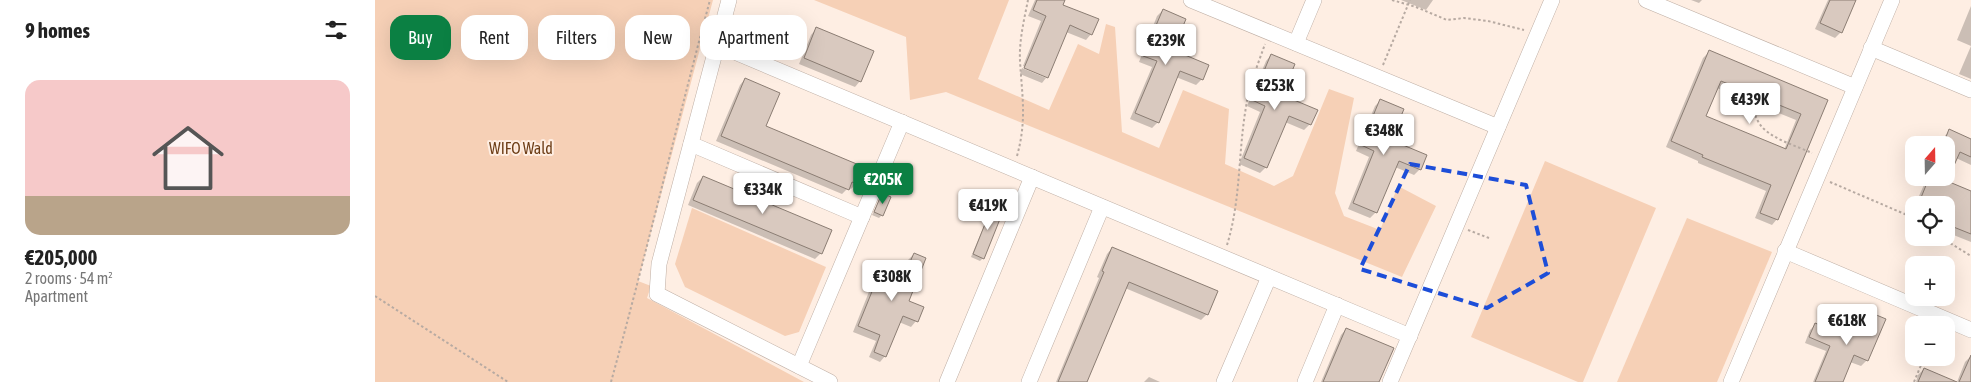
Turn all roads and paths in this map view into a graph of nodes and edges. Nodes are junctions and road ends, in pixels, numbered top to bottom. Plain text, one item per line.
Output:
1 (711, 0) edge
2 (729, 0) edge
3 (1028, 0) edge
4 (1191, 0) edge
5 (1314, 0) edge
6 (1392, 0) edge
7 (1410, 0) edge
8 (1552, 0) edge
9 (1646, 0) edge
10 (1892, 0) edge
11 (1407, 6) junction
12 (725, 15) edge
13 (1270, 33) junction
14 (1537, 34) junction
15 (1296, 43) junction
16 (1871, 48) junction
17 (714, 60) edge
18 (754, 60) edge
19 (1377, 77) junction
20 (1855, 87) junction
21 (1723, 89) dead end
22 (1971, 90) edge
23 (902, 122) junction
24 (1498, 127) junction
25 (691, 144) junction
26 (1825, 158) junction
27 (1013, 169) junction
28 (1817, 176) junction
29 (1033, 178) junction
30 (1102, 207) junction
31 (1905, 214) edge
32 (862, 217) junction
33 (1457, 225) junction
34 (1489, 238) dead end
35 (1955, 246) edge
36 (1785, 251) junction
37 (1971, 256) edge
38 (1223, 257) junction
39 (1269, 277) junction
40 (375, 296) edge
41 (1337, 305) junction
42 (1971, 330) edge
43 (1410, 336) junction
44 (799, 366) junction
45 (1921, 366) edge
46 (508, 382) edge
47 (611, 382) edge
48 (830, 382) edge
49 (947, 382) edge
50 (1029, 382) edge
51 (1224, 382) edge
52 (1305, 382) edge
53 (1391, 382) edge
54 (1731, 382) edge
55 (1914, 382) edge

1 - 47 path
2 - 12 lane
3 - 27 path
4 - 13 lane
5 - 15 lane
6 - 11 path
7 - 11 path
8 - 14 lane
9 - 20 lane
10 - 16 lane
11 - 14 path
11 - 19 path
13 - 15 lane
13 - 38 path
14 - 24 lane
15 - 19 lane
16 - 20 lane
16 - 22 lane
17 - 25 lane
18 - 23 lane
19 - 24 lane
20 - 26 lane
21 - 26 path
23 - 27 lane
23 - 32 lane
24 - 33 lane
25 - 32 lane
25 - 44 lane
26 - 28 lane
27 - 29 lane
28 - 31 path
28 - 36 lane
29 - 30 lane
29 - 49 lane
30 - 38 lane
30 - 50 lane
32 - 44 lane
33 - 34 path
33 - 43 lane
35 - 37 path
36 - 42 lane
36 - 54 lane
38 - 39 lane
39 - 41 lane
39 - 51 lane
40 - 46 path
41 - 43 lane
41 - 52 lane
43 - 53 lane
44 - 48 lane
45 - 55 path

